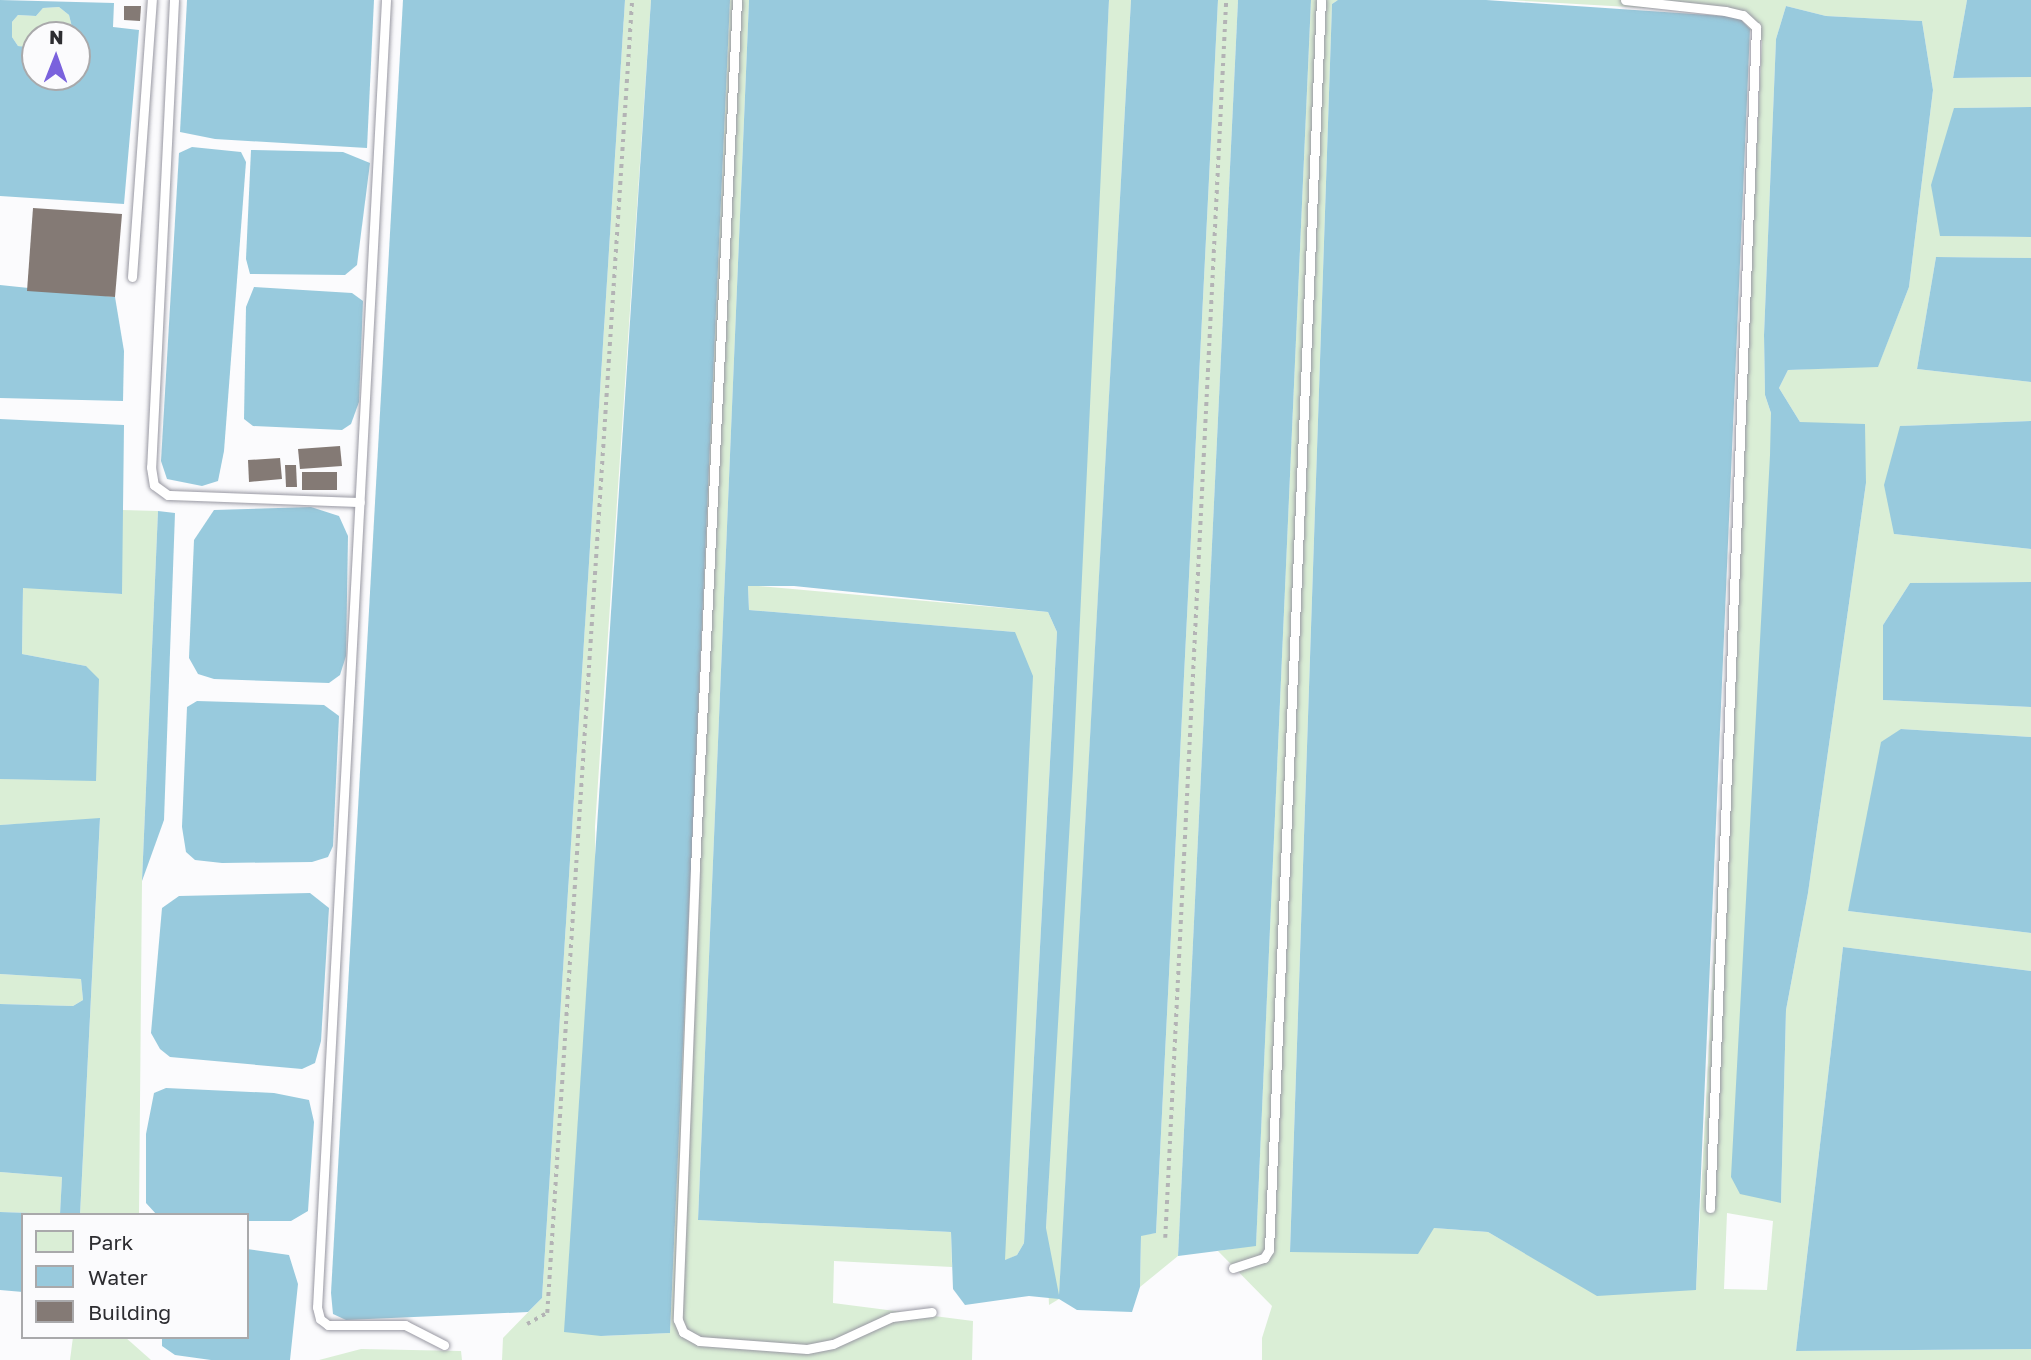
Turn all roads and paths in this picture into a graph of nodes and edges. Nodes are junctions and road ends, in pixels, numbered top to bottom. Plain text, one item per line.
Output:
1 (152, 0) edge
2 (174, 0) edge
3 (386, 0) edge
4 (632, 0) edge
5 (737, 0) edge
6 (1226, 0) edge
7 (1321, 0) edge
8 (1625, 0) edge
9 (132, 277) dead end
10 (360, 502) junction
11 (1710, 1208) dead end
12 (1165, 1238) dead end
13 (1233, 1268) dead end
14 (932, 1312) dead end
15 (527, 1324) dead end
16 (444, 1345) dead end

1 - 9 lane
2 - 10 lane
3 - 10 lane
4 - 15 path
5 - 14 lane
6 - 12 path
7 - 13 lane
8 - 11 lane
10 - 16 lane

